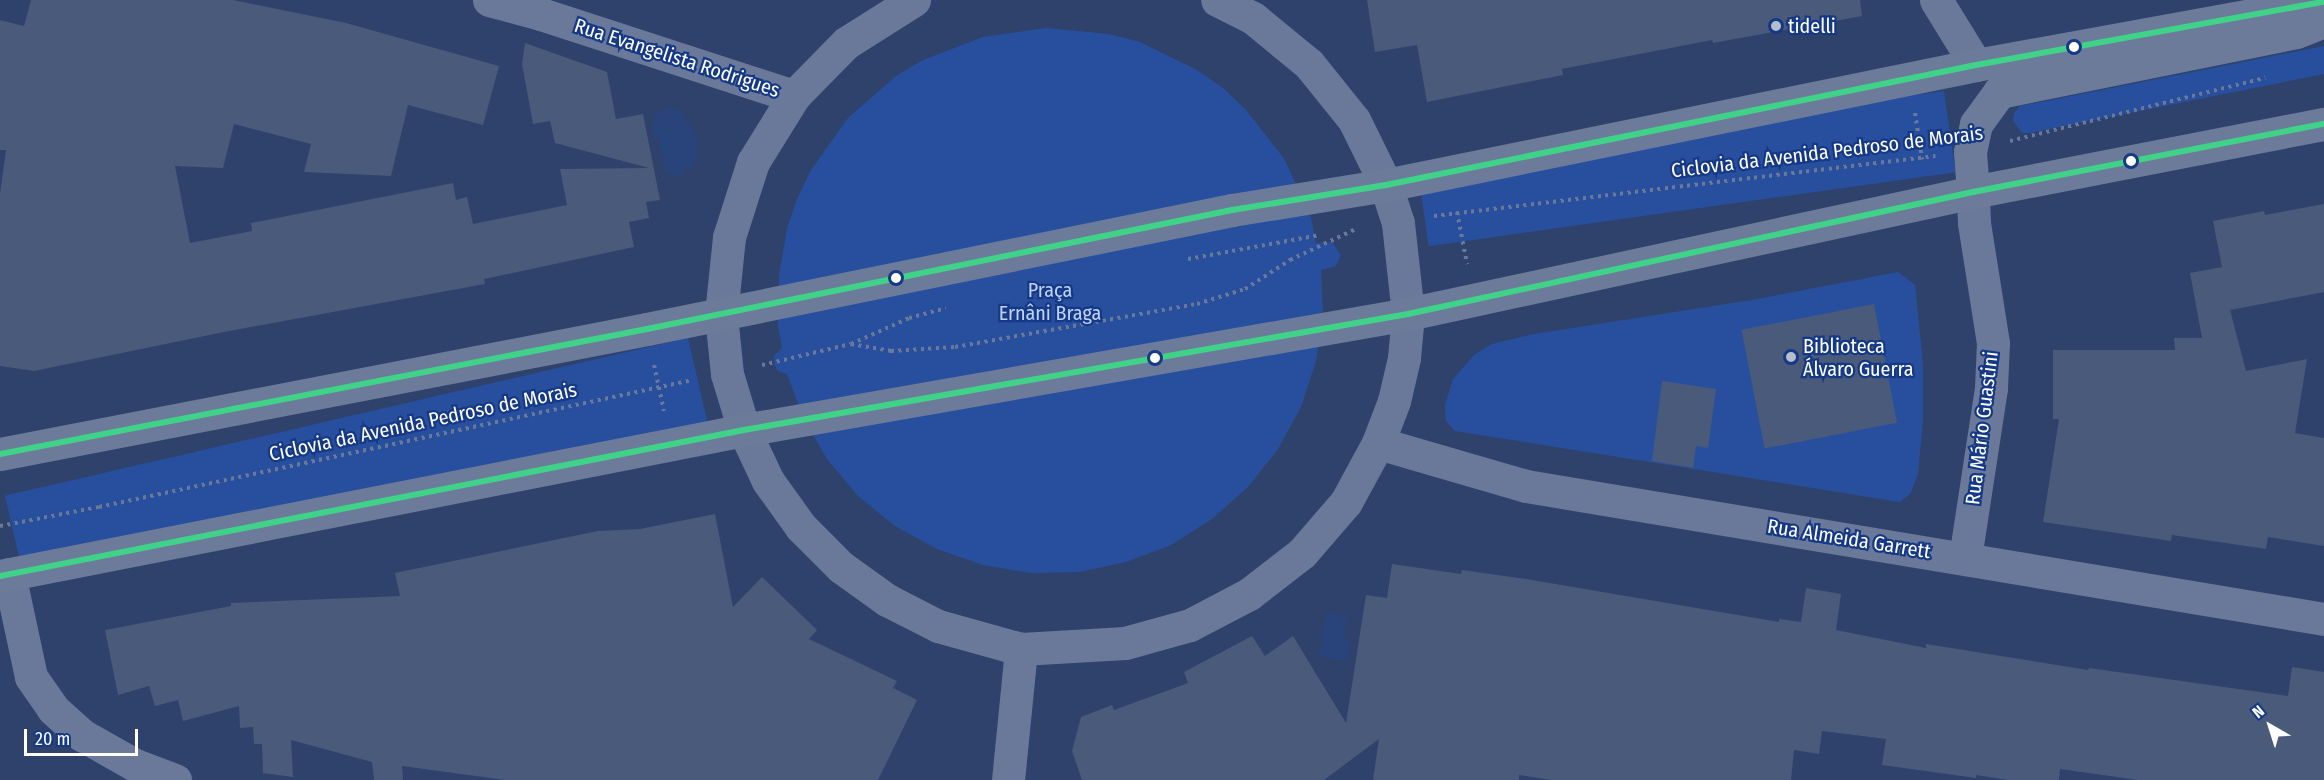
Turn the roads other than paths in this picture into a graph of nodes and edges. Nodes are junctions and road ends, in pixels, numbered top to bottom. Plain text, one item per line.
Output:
1 (489, 0) edge
2 (914, 0) edge
3 (1217, 0) edge
4 (1936, 0) edge
5 (2324, 2) edge
6 (2324, 21) edge
7 (1976, 65) junction
8 (794, 96) junction
9 (2324, 124) edge
10 (1386, 185) junction
11 (1973, 192) junction
12 (1408, 314) junction
13 (722, 315) junction
14 (744, 430) junction
15 (1378, 443) junction
16 (0, 454) edge
17 (1965, 558) junction
18 (4, 575) edge
19 (2324, 620) edge
20 (1021, 649) junction
21 (175, 780) edge
22 (1008, 780) edge

1 - 8 street, Rua Evangelista Rodrigues
2 - 8 street
3 - 10 street
4 - 7 street
5 - 7 highway
6 - 11 highway
7 - 10 highway
8 - 13 street
9 - 11 highway
10 - 12 street
10 - 13 highway
11 - 12 highway
11 - 17 street, Rua Mário Guastini
12 - 14 highway
12 - 15 street
13 - 14 street
13 - 16 highway
14 - 18 highway
14 - 20 street
15 - 17 street, Rua Almeida Garrett
15 - 20 street
17 - 19 street, Rua Almeida Garrett
18 - 21 street
20 - 22 street

